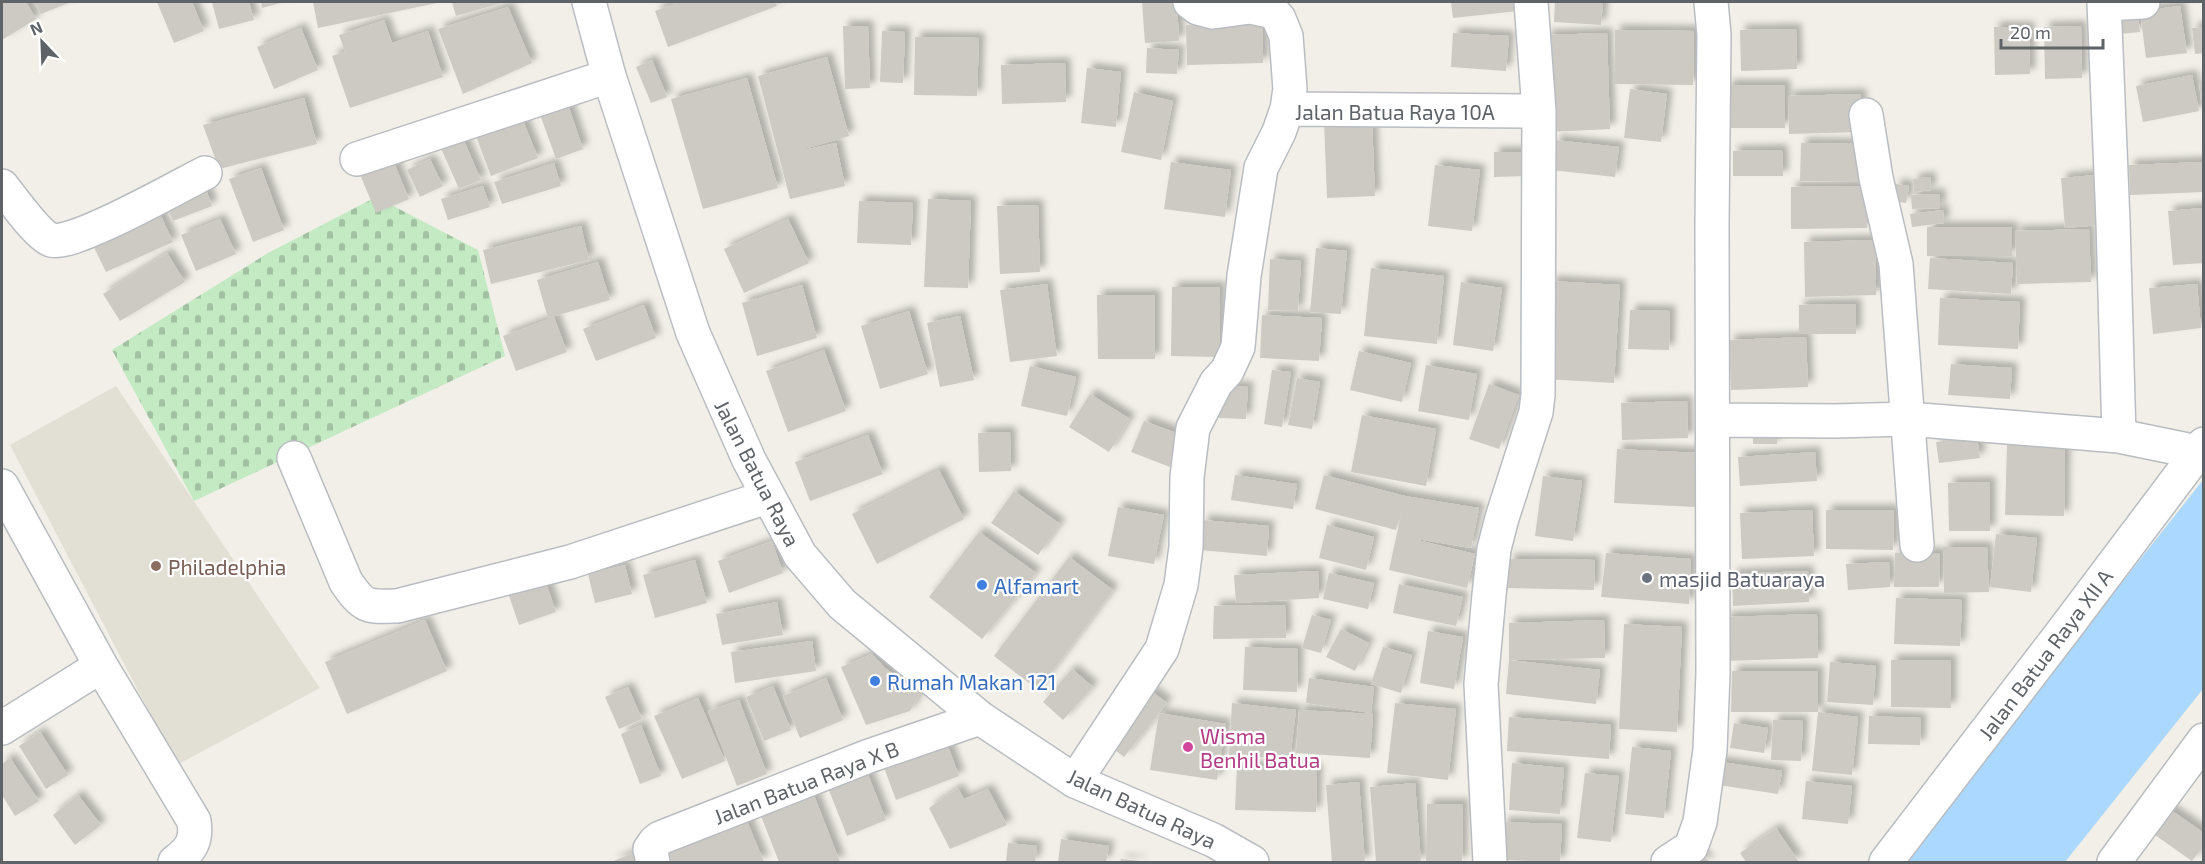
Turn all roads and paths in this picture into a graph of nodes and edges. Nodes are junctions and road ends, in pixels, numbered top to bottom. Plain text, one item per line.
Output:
1 (590, 2) edge
2 (1190, 2) edge
3 (1531, 2) edge
4 (1711, 2) edge
5 (2143, 2) edge
6 (2104, 3) edge
7 (609, 76) junction
8 (1287, 109) junction
9 (1539, 111) junction
10 (1866, 115) dead end
11 (357, 159) dead end
12 (205, 173) dead end
13 (2, 186) edge
14 (1908, 419) junction
15 (1713, 420) junction
16 (2119, 436) junction
17 (2200, 448) edge
18 (294, 458) dead end
19 (2, 486) edge
20 (767, 497) junction
21 (1917, 546) dead end
22 (101, 666) junction
23 (980, 718) junction
24 (2, 728) edge
25 (2204, 740) edge
26 (1075, 781) junction
27 (175, 862) edge
28 (653, 862) edge
29 (1252, 862) edge
30 (1490, 862) edge
31 (1668, 862) edge
32 (1886, 862) edge
33 (2114, 862) edge

1 - 7 street, Jalan Batua Raya
2 - 8 street
3 - 9 street
4 - 15 street
5 - 6 street
6 - 16 street
7 - 11 street
7 - 20 street, Jalan Batua Raya
8 - 9 street, Jalan Batua Raya 10A
8 - 26 street, Jalan Batua Raya 10A
9 - 30 street
10 - 14 street
12 - 13 street
14 - 15 street
14 - 16 street
14 - 21 street
15 - 31 street
16 - 17 street
17 - 32 street, Jalan Batua Raya XII A
18 - 20 street
19 - 22 street
20 - 23 street, Jalan Batua Raya
22 - 24 street
22 - 27 street
23 - 26 street, Jalan Batua Raya
23 - 28 street, Jalan Batua Raya X B
25 - 33 street
26 - 29 street, Jalan Batua Raya

